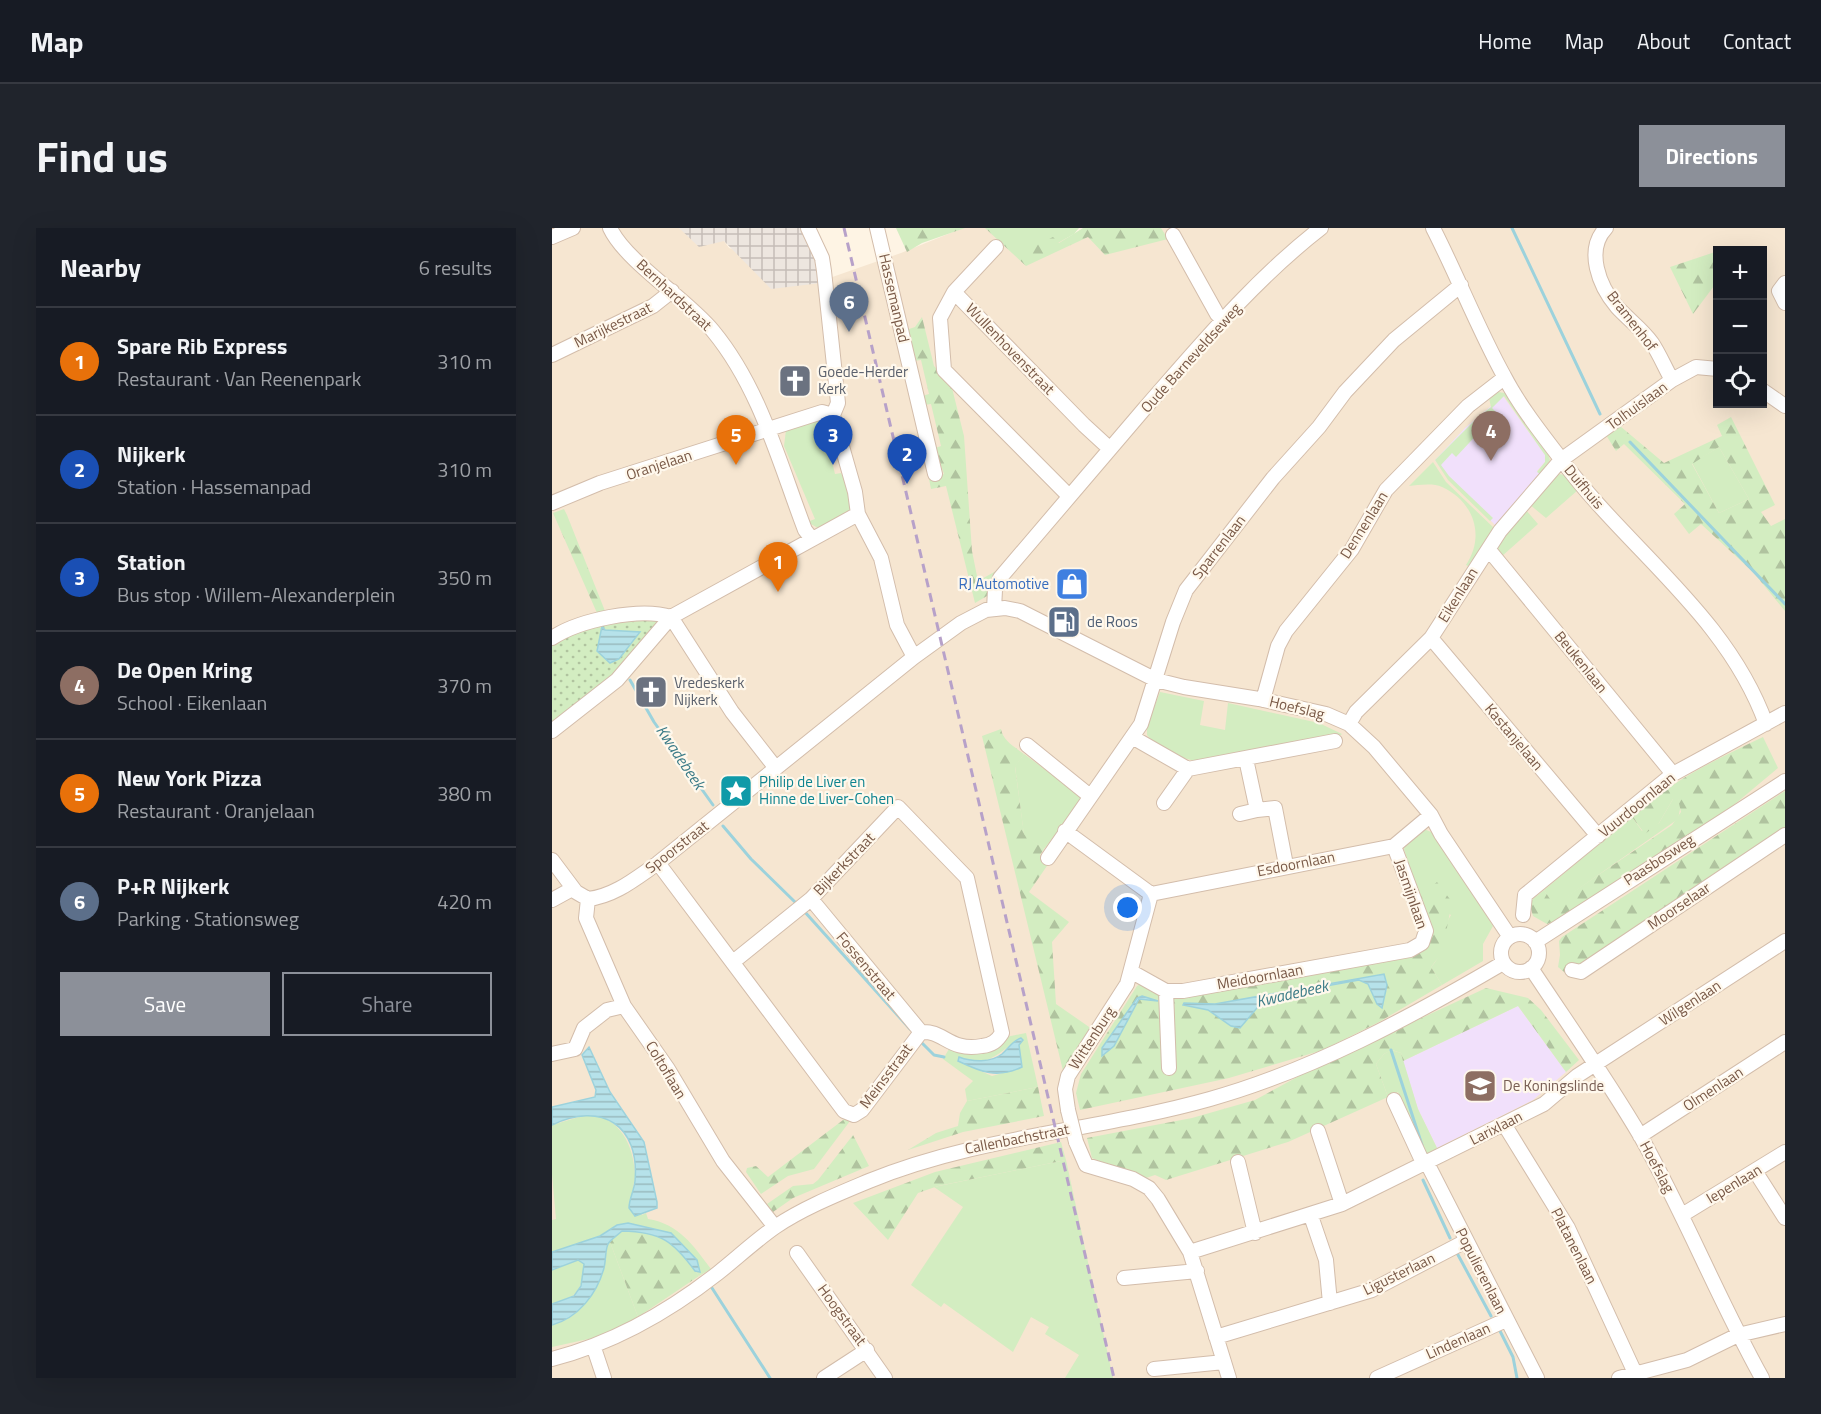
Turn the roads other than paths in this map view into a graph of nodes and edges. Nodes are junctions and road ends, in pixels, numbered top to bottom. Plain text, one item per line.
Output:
1 (573, 228) edge
2 (610, 228) edge
3 (808, 228) edge
4 (878, 228) edge
5 (1321, 228) edge
6 (1434, 228) edge
7 (1606, 228) edge
8 (1173, 235) dead end
9 (552, 237) edge
10 (996, 247) dead end
11 (1785, 283) edge
12 (1461, 285) junction
13 (672, 291) junction
14 (954, 292) junction
15 (1785, 303) edge
16 (1223, 320) junction
17 (552, 355) edge
18 (1713, 364) edge
19 (1504, 378) junction
20 (1672, 380) junction
21 (1767, 393) edge
22 (1785, 406) edge
23 (833, 415) junction
24 (767, 430) junction
25 (1110, 448) junction
26 (1562, 460) junction
27 (935, 474) dead end
28 (1069, 496) junction
29 (552, 502) edge
30 (858, 514) junction
31 (812, 539) junction
32 (1489, 550) junction
33 (994, 609) junction
34 (671, 617) junction
35 (552, 638) edge
36 (1431, 638) junction
37 (914, 657) junction
38 (1156, 680) junction
39 (1263, 700) junction
40 (1776, 719) edge
41 (1349, 724) junction
42 (552, 732) edge
43 (1132, 737) junction
44 (1335, 741) dead end
45 (1028, 745) dead end
46 (1246, 759) junction
47 (776, 767) junction
48 (1188, 769) junction
49 (1673, 774) junction
50 (1785, 781) edge
51 (1090, 796) junction
52 (1164, 803) dead end
53 (1257, 810) junction
54 (1240, 813) dead end
55 (1431, 815) junction
56 (1065, 831) junction
57 (1785, 835) edge
58 (1598, 836) junction
59 (1394, 846) junction
60 (947, 855) joint
61 (1048, 858) dead end
62 (552, 860) edge
63 (658, 863) junction
64 (1286, 866) junction
65 (572, 889) junction
66 (1150, 894) junction
67 (811, 898) junction
68 (588, 899) junction
69 (552, 900) edge
70 (1523, 915) dead end
71 (1510, 937) junction
72 (1785, 941) edge
73 (1535, 942) junction
74 (1422, 943) joint
75 (733, 962) junction
76 (1503, 963) junction
77 (1531, 968) junction
78 (1572, 970) dead end
79 (1132, 972) junction
80 (1166, 991) junction
81 (624, 1006) junction
82 (921, 1032) junction
83 (1785, 1042) edge
84 (552, 1054) edge
85 (1594, 1065) junction
86 (1169, 1068) dead end
87 (1394, 1100) dead end
88 (1504, 1124) junction
89 (1318, 1131) dead end
90 (1640, 1136) junction
91 (1785, 1152) edge
92 (1238, 1162) dead end
93 (1425, 1164) junction
94 (1755, 1171) junction
95 (1342, 1204) junction
96 (1311, 1215) junction
97 (1682, 1215) junction
98 (1785, 1218) edge
99 (775, 1227) junction
100 (1255, 1233) junction
101 (1466, 1241) junction
102 (1190, 1252) junction
103 (797, 1253) dead end
104 (1197, 1271) junction
105 (1124, 1278) dead end
106 (1330, 1303) junction
107 (1506, 1320) junction
108 (1785, 1324) edge
109 (1738, 1335) junction
110 (1216, 1337) junction
111 (594, 1348) junction
112 (867, 1350) junction
113 (552, 1359) edge
114 (1224, 1362) junction
115 (1154, 1369) dead end
116 (1635, 1373) junction
117 (604, 1378) edge
118 (824, 1378) edge
119 (885, 1378) edge
120 (1229, 1378) edge
121 (1377, 1378) edge
122 (1537, 1378) edge
123 (1618, 1378) edge
124 (1762, 1378) edge

1 - 9 street
2 - 13 street, Bernhardstraat
3 - 23 street
4 - 27 street, Hassemanpad
5 - 16 street, Oude Barneveldseweg
6 - 12 street, Duifhuis
7 - 20 street, Bramenhof
8 - 16 street
10 - 14 street, Wullenhovenstraat
11 - 15 street
12 - 19 street, Duifhuis
12 - 38 street, Sparrenlaan
13 - 17 street, Marijkestraat
13 - 24 street, Bernhardstraat
14 - 25 street, Wullenhovenstraat
14 - 28 street
16 - 25 street, Oude Barneveldseweg
18 - 20 street, Tolhuislaan
19 - 26 street, Duifhuis
19 - 39 street, Dennenlaan
20 - 26 street, Tolhuislaan
21 - 22 street
23 - 24 street, Oranjelaan
23 - 30 street
24 - 29 street, Oranjelaan
24 - 31 street, Bernhardstraat
25 - 28 street, Oude Barneveldseweg
26 - 32 street, Eikenlaan
26 - 40 street, Duifhuis
28 - 33 street, Oude Barneveldseweg
30 - 31 street
30 - 37 street
31 - 34 street
32 - 36 street, Eikenlaan
32 - 49 street, Beukenlaan
33 - 37 street
33 - 38 street, Hoefslag
34 - 35 street
34 - 42 street
34 - 47 street
36 - 41 street, Eikenlaan
36 - 58 street, Kastanjelaan
37 - 47 street, Spoorstraat
38 - 39 street, Hoefslag
38 - 43 street, Sparrenlaan
39 - 41 street, Hoefslag
40 - 49 street, Vuurdoornlaan
41 - 55 street, Hoefslag
43 - 48 street
43 - 51 street, Sparrenlaan
44 - 46 street
45 - 51 street
46 - 48 street
46 - 53 street
47 - 63 street, Spoorstraat
48 - 52 street
49 - 58 street, Vuurdoornlaan
50 - 73 street, Paasbosweg
51 - 56 street, Sparrenlaan
53 - 54 street
53 - 64 street
55 - 59 street, Esdoornlaan
55 - 71 street, Hoefslag
56 - 61 street, Sparrenlaan
56 - 66 street
57 - 78 street, Moorselaar
58 - 70 street, Vuurdoornlaan
59 - 64 street, Esdoornlaan
59 - 74 street, Jasmijnlaan
60 - 67 street, Bijkerkstraat
60 - 82 street, Meinsstraat
62 - 65 street
63 - 68 street, Spoorstraat
63 - 75 street, Meinsstraat
64 - 66 street, Esdoornlaan
65 - 68 street
65 - 69 street
66 - 79 street, Wittenburg
67 - 75 street, Bijkerkstraat
67 - 82 street, Fossenstraat
68 - 81 street, Coltoflaan
71 - 73 street
71 - 76 street
72 - 85 street, Wilgenlaan
73 - 77 street
74 - 80 street, Meidoornlaan
75 - 82 street, Meinsstraat
76 - 77 street
76 - 99 street, Callenbachstraat
77 - 85 street, Hoefslag
79 - 80 street
79 - 102 street, Wittenburg, bridge
80 - 86 street
81 - 84 street
81 - 99 street, Coltoflaan
83 - 90 street, Olmenlaan
85 - 88 street, Larixlaan
85 - 90 street, Hoefslag
87 - 93 street
88 - 93 street, Larixlaan
88 - 116 street, Platanenlaan
89 - 95 street
90 - 97 street, Hoefslag
91 - 94 street, Iepenlaan
92 - 100 street
93 - 95 street, Larixlaan
93 - 101 street, Populierenlaan
94 - 97 street, Iepenlaan
94 - 98 street
95 - 96 street, Larixlaan
96 - 100 street, Larixlaan
96 - 106 street
97 - 109 street, Hoefslag
99 - 111 street, Callenbachstraat
100 - 102 street, Larixlaan
101 - 106 street, Ligusterlaan
101 - 107 street, Populierenlaan
102 - 104 street, Wittenburg
103 - 112 street, Hoogstraat
104 - 105 street
104 - 110 street, Wittenburg
106 - 110 street, Ligusterlaan
107 - 121 street, Lindenlaan
107 - 122 street, Populierenlaan
108 - 109 street
109 - 116 street
109 - 124 street, Hoefslag
110 - 114 street, Wittenburg
111 - 113 street, Callenbachstraat
111 - 117 street
112 - 118 street
112 - 119 street, Hoogstraat
114 - 115 street
114 - 120 street, Wittenburg
116 - 123 street

